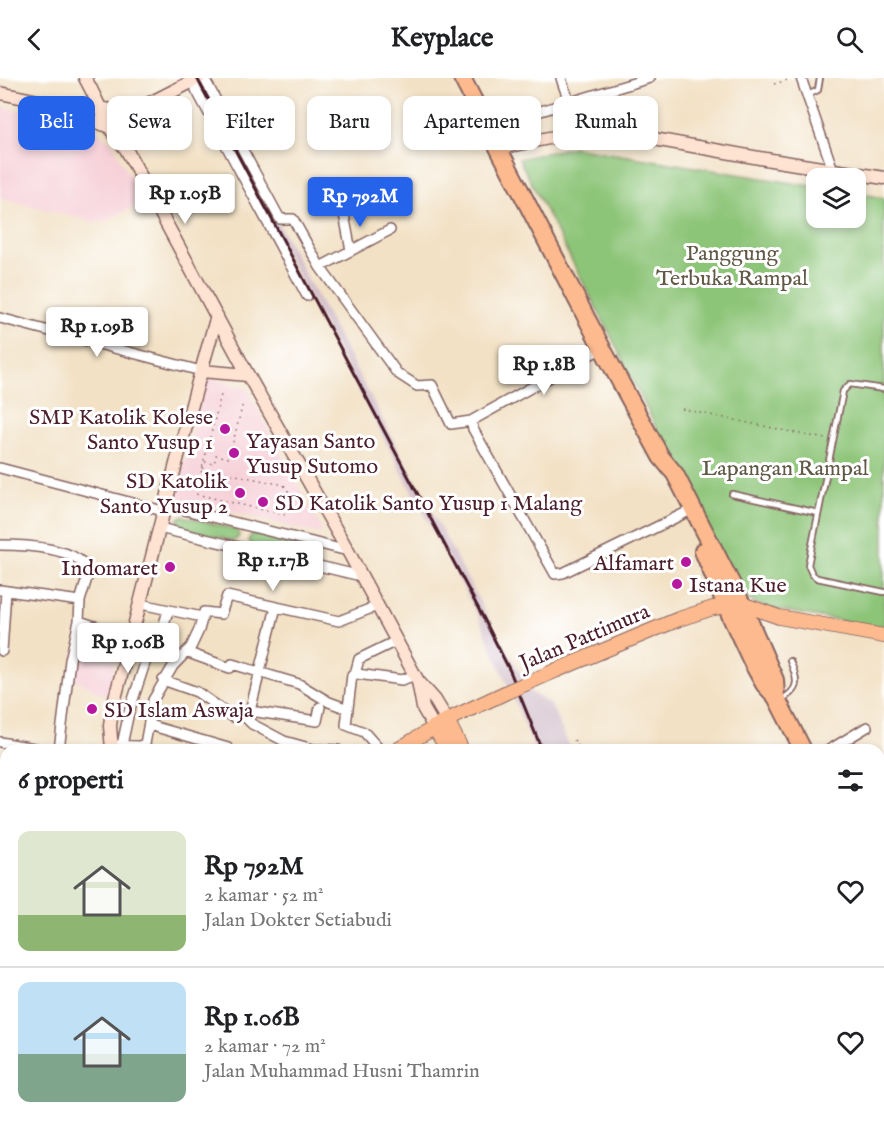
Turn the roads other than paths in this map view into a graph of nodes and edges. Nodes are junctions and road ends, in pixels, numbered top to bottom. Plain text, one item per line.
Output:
1 (85, 78) edge
2 (462, 78) edge
3 (561, 78) edge
4 (650, 78) edge
5 (801, 78) edge
6 (820, 78) edge
7 (198, 79) edge
8 (0, 93) edge
9 (94, 93) junction
10 (164, 96) edge
11 (472, 96) edge
12 (566, 96) edge
13 (588, 96) edge
14 (806, 96) junction
15 (18, 97) edge
16 (107, 105) edge
17 (95, 108) edge
18 (100, 109) junction
19 (107, 110) edge
20 (107, 118) edge
21 (658, 140) edge
22 (127, 150) edge
23 (500, 150) edge
24 (821, 168) edge
25 (831, 168) edge
26 (866, 175) edge
27 (884, 178) edge
28 (343, 209) dead end
29 (390, 230) dead end
30 (351, 251) junction
31 (320, 267) junction
32 (307, 296) dead end
33 (217, 316) junction
34 (0, 318) edge
35 (602, 348) junction
36 (201, 371) junction
37 (248, 375) junction
38 (884, 388) edge
39 (471, 421) junction
40 (661, 457) junction
41 (0, 468) edge
42 (732, 494) dead end
43 (164, 508) junction
44 (685, 513) junction
45 (818, 513) junction
46 (159, 528) junction
47 (0, 545) edge
48 (348, 551) junction
49 (361, 576) junction
50 (3, 591) edge
51 (884, 592) edge
52 (80, 601) junction
53 (141, 604) junction
54 (377, 606) junction
55 (734, 606) junction
56 (276, 607) junction
57 (168, 611) junction
58 (202, 617) junction
59 (79, 621) junction
60 (884, 636) edge
61 (132, 638) junction
62 (396, 640) junction
63 (4, 652) edge
64 (186, 652) junction
65 (790, 661) dead end
66 (260, 672) junction
67 (354, 674) junction
68 (416, 678) junction
69 (163, 680) junction
70 (777, 699) junction
71 (320, 707) dead end
72 (348, 709) junction
73 (447, 720) junction
74 (149, 725) junction
75 (434, 727) junction
76 (867, 728) dead end
77 (60, 744) edge
78 (114, 744) edge
79 (116, 744) edge
80 (145, 744) edge
81 (211, 744) edge
82 (290, 744) edge
83 (375, 744) edge
84 (407, 744) edge
85 (444, 744) edge
86 (459, 744) edge
87 (800, 744) edge
88 (839, 744) edge

1 - 9 street
2 - 11 highway
3 - 12 street
4 - 13 street
5 - 14 street
6 - 14 lane
7 - 10 street
7 - 31 street
7 - 32 street
8 - 15 street
9 - 16 street
9 - 18 street
14 - 25 street
17 - 18 street
18 - 19 street
18 - 20 street
21 - 24 street
22 - 33 street
23 - 35 highway
26 - 27 street
28 - 30 street
29 - 30 street
30 - 31 street
31 - 39 street
33 - 36 street
33 - 37 street
34 - 36 street
35 - 39 street
35 - 40 highway
36 - 37 street
36 - 43 street
37 - 48 street
38 - 45 lane
39 - 44 street
40 - 44 highway
40 - 55 highway
41 - 43 street
42 - 45 lane
43 - 46 street
43 - 48 street
44 - 55 highway
45 - 51 lane
46 - 49 street
46 - 53 street
47 - 52 street
48 - 49 street
49 - 54 street
50 - 52 street
50 - 63 street
52 - 59 street
53 - 57 street
53 - 61 street
54 - 56 street
54 - 62 street
55 - 60 main road
55 - 70 highway
55 - 73 main road, Jalan Pattimura, bridge
56 - 58 street
56 - 66 street
57 - 58 street
57 - 79 street
58 - 64 street
59 - 61 street
59 - 77 street
61 - 78 street
62 - 67 street
62 - 68 street
64 - 66 street
64 - 69 street
65 - 70 lane
66 - 71 street
66 - 72 street
67 - 68 street
67 - 72 street
68 - 73 street
68 - 75 street
69 - 74 street
69 - 82 street
70 - 87 highway
72 - 83 street
73 - 75 main road, Jalan Pattimura
73 - 86 main road
74 - 80 street
74 - 81 street
75 - 84 main road
75 - 85 main road
76 - 88 street

